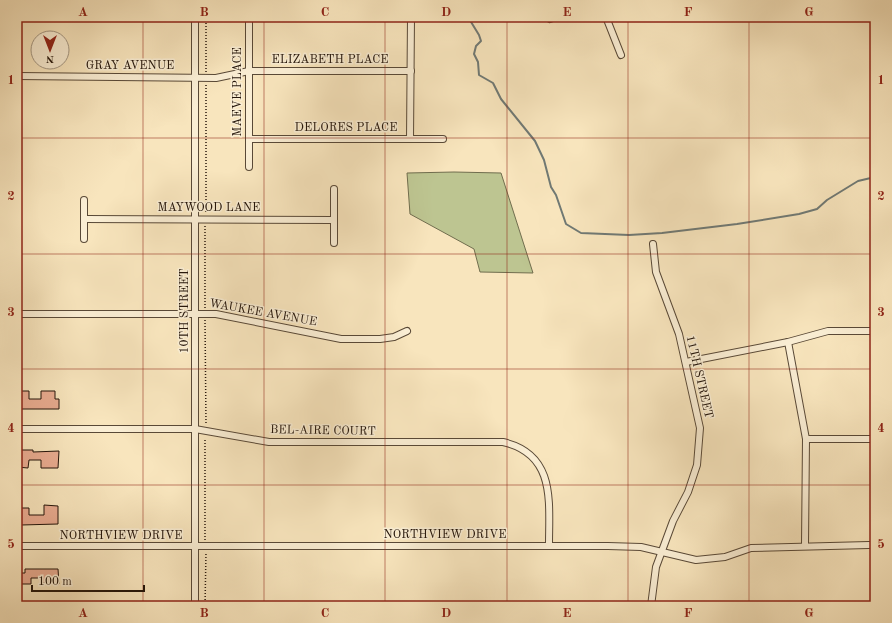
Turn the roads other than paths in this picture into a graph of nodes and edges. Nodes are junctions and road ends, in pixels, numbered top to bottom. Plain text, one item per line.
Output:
1 (195, 17) edge
2 (249, 17) edge
3 (411, 17) edge
4 (606, 17) edge
5 (621, 55) dead end
6 (249, 71) junction
7 (411, 71) junction
8 (17, 76) edge
9 (195, 77) junction
10 (206, 77) joint
11 (249, 139) junction
12 (410, 139) junction
13 (443, 139) dead end
14 (249, 167) dead end
15 (334, 189) dead end
16 (84, 200) dead end
17 (85, 219) junction
18 (196, 220) junction
19 (334, 220) junction
20 (84, 239) dead end
21 (334, 243) dead end
22 (653, 244) dead end
23 (196, 313) junction
24 (17, 314) edge
25 (407, 331) dead end
26 (875, 331) edge
27 (788, 342) junction
28 (686, 362) junction
29 (17, 429) edge
30 (195, 429) junction
31 (806, 439) junction
32 (875, 439) edge
33 (549, 545) junction
34 (804, 545) junction
35 (869, 545) dead end
36 (17, 546) edge
37 (195, 547) junction
38 (661, 553) junction
39 (195, 606) edge
40 (651, 606) edge

1 - 9 street, 10TH STREET
2 - 6 street, MAEVE PLACE
3 - 7 street
4 - 5 street
6 - 7 street, ELIZABETH PLACE
6 - 10 street, ELIZABETH PLACE
6 - 11 street, MAEVE PLACE
7 - 12 street
8 - 9 street, GRAY AVENUE
9 - 10 street, GRAY AVENUE
9 - 18 street, 10TH STREET
11 - 12 street, DELORES PLACE
11 - 14 street, MAEVE PLACE
12 - 13 street, DELORES PLACE
15 - 19 street
16 - 17 street
17 - 18 street, MAYWOOD LANE
17 - 20 street
18 - 19 street, MAYWOOD LANE
18 - 23 street, 10TH STREET
19 - 21 street
22 - 28 street, 11TH STREET
23 - 24 street, WAUKEE AVENUE
23 - 25 street, WAUKEE AVENUE
23 - 30 street, 10TH STREET
26 - 27 street
27 - 28 street
27 - 31 street
28 - 38 street, 11TH STREET
29 - 30 street, BEL-AIRE COURT
30 - 33 street, BEL-AIRE COURT
30 - 37 street, 10TH STREET
31 - 32 street
31 - 34 street
33 - 37 street, NORTHVIEW DRIVE
33 - 38 street, NORTHVIEW DRIVE
34 - 35 street, NORTHVIEW DRIVE
34 - 38 street, NORTHVIEW DRIVE
36 - 37 street, NORTHVIEW DRIVE
37 - 39 street, 10TH STREET
38 - 40 street, 11TH STREET

